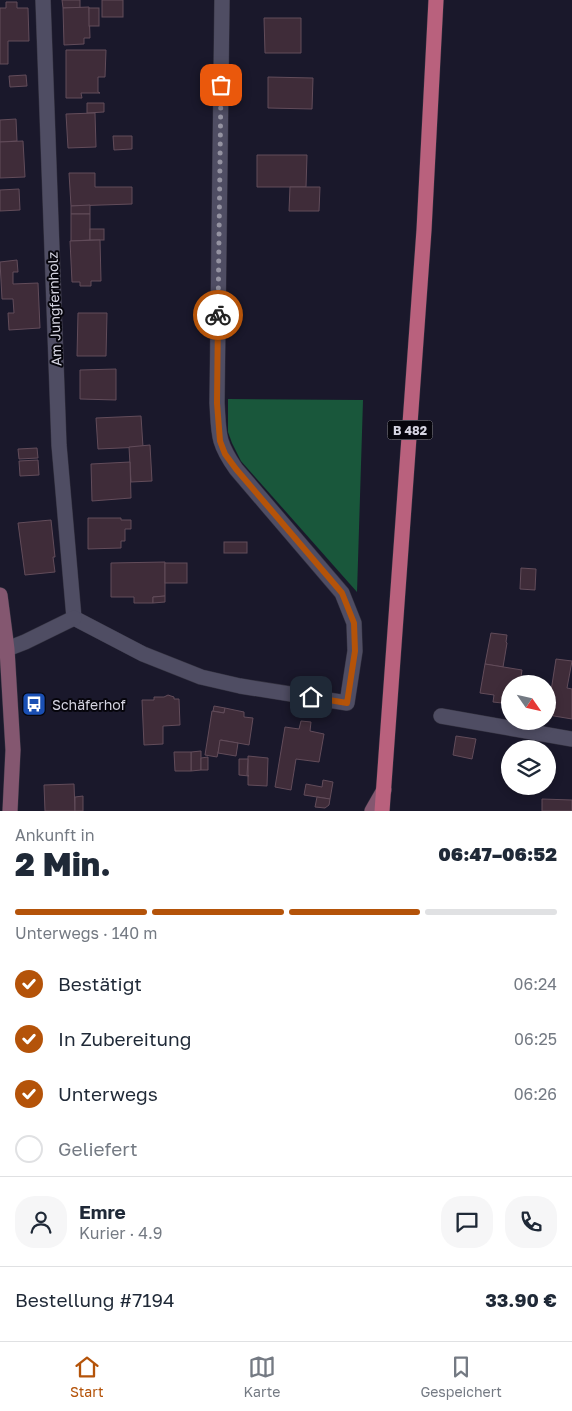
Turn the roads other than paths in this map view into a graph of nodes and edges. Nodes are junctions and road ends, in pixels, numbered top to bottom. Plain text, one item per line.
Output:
1 (43, 0) edge
2 (222, 0) edge
3 (436, 0) edge
4 (0, 595) edge
5 (74, 618) junction
6 (7, 649) junction
7 (441, 716) dead end
8 (572, 739) edge
9 (384, 790) junction
10 (10, 811) edge
11 (372, 811) edge
12 (382, 811) edge

1 - 5 street, Am Jungfernholz
2 - 5 street
3 - 9 main road, B 482
4 - 6 street
5 - 6 street
6 - 10 street
7 - 8 street
9 - 11 street
9 - 12 main road, B 482

